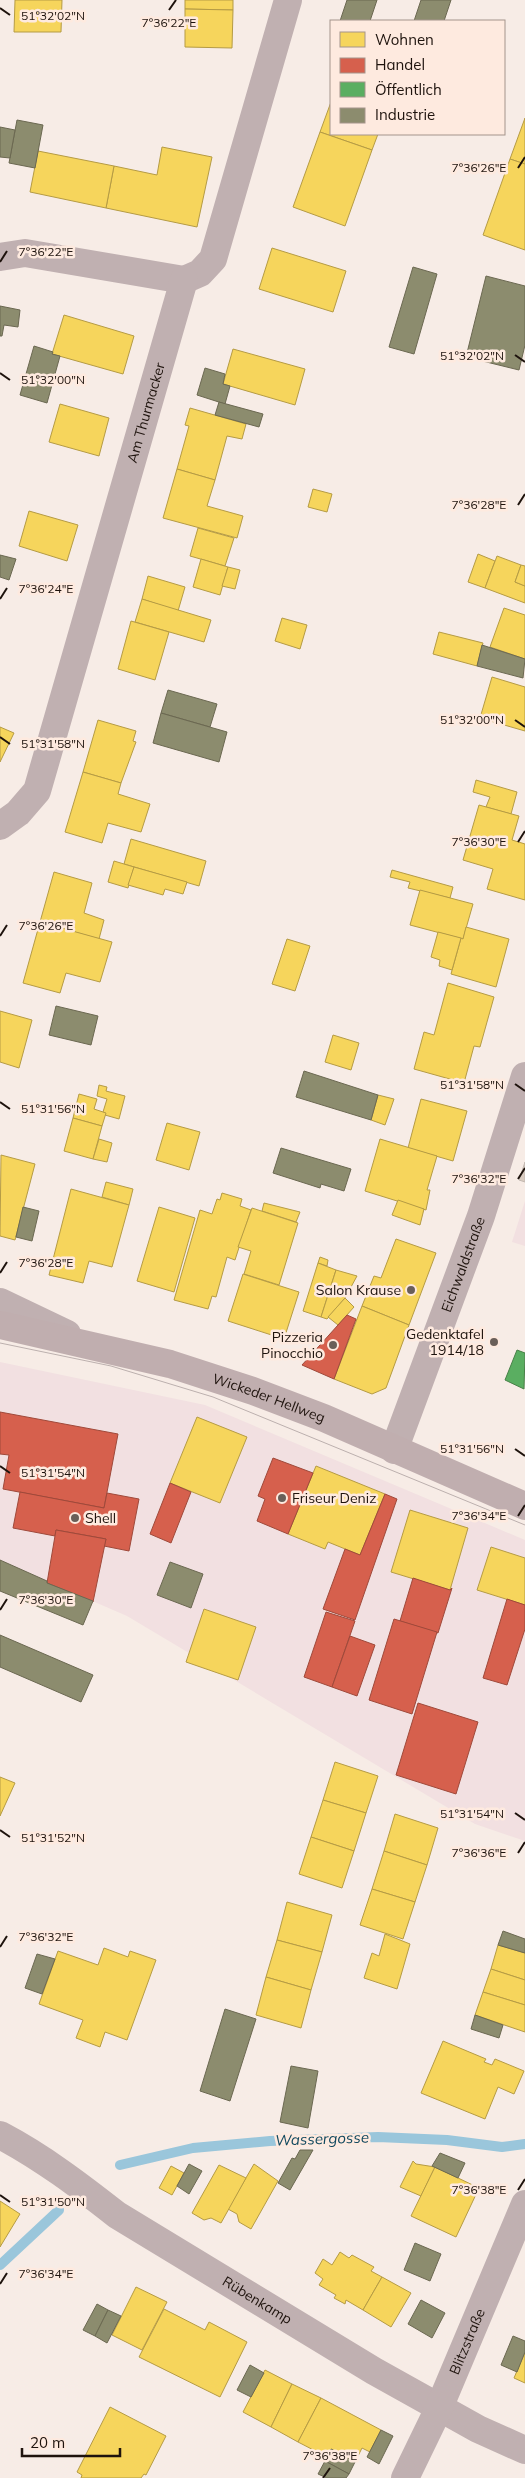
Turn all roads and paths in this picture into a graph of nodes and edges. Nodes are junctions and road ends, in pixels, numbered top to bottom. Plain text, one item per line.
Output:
1 (288, 0) edge
2 (0, 257) edge
3 (184, 280) junction
4 (9, 819) edge
5 (525, 1076) edge
6 (0, 1302) edge
7 (0, 1325) edge
8 (84, 1343) junction
9 (394, 1450) junction
10 (525, 1506) edge
11 (10, 2140) edge
12 (525, 2204) edge
13 (439, 2408) junction
14 (525, 2450) edge
15 (405, 2478) edge

1 - 3 street
2 - 3 street
3 - 4 street, Am Thurmacker
5 - 9 street, Eichwaldstraße
6 - 8 street
7 - 8 main road, Wickeder Hellweg
8 - 9 main road, Wickeder Hellweg
9 - 10 main road, Wickeder Hellweg
11 - 13 street, Rübenkamp
12 - 13 street, Blitzstraße
13 - 14 street, Rübenkamp
13 - 15 street, Blitzstraße

